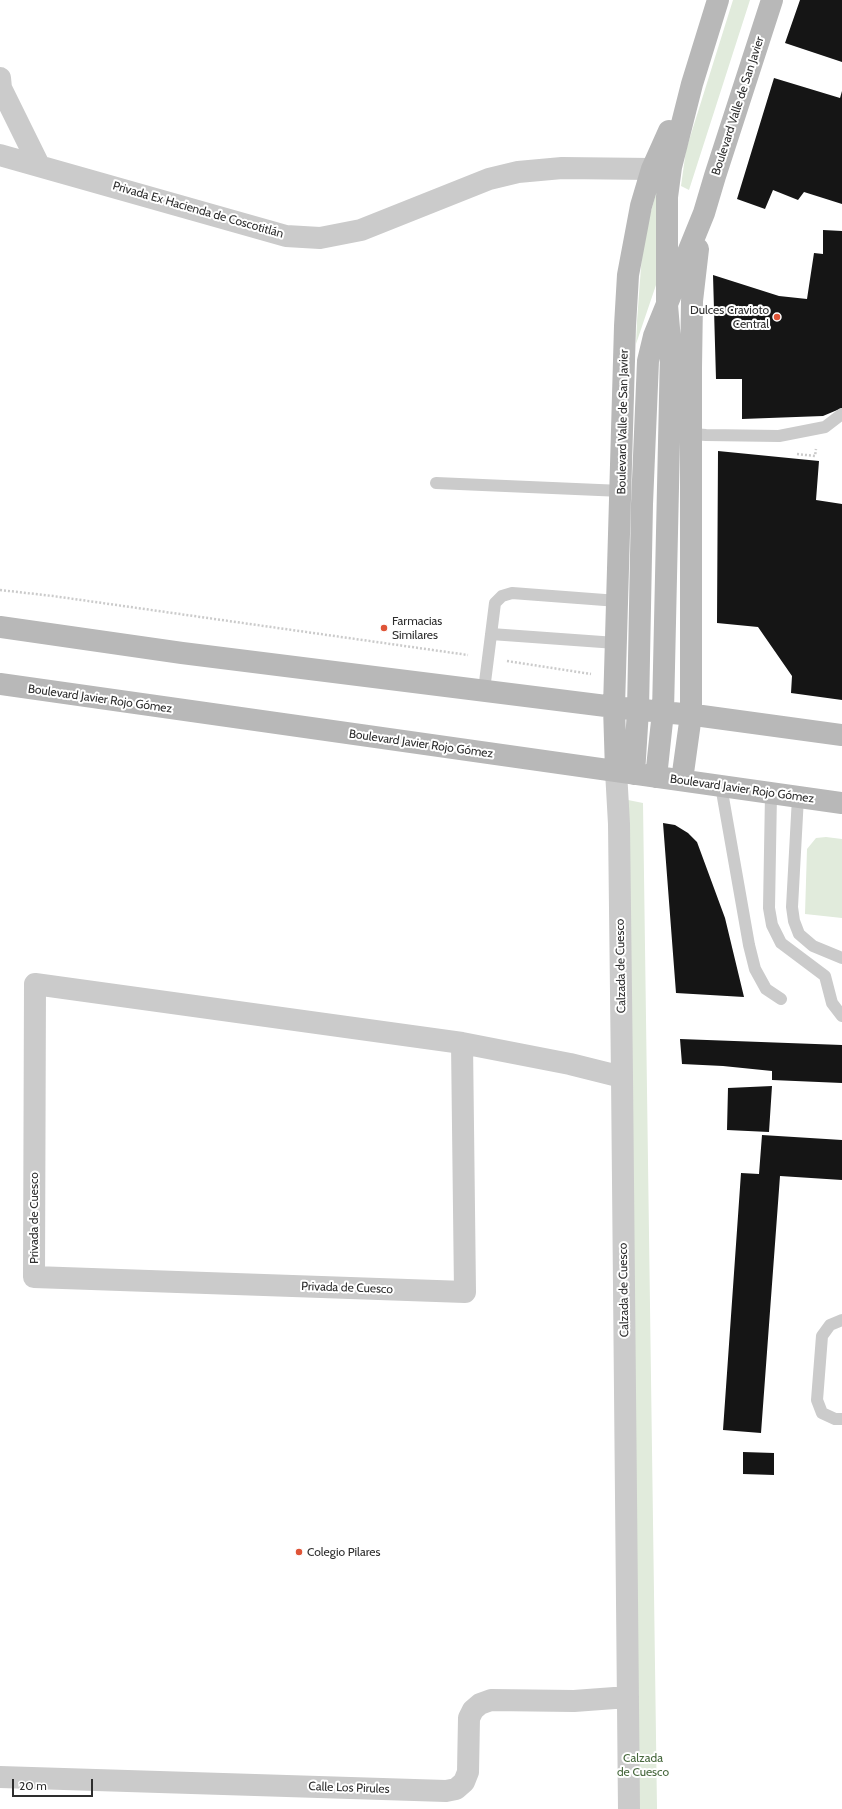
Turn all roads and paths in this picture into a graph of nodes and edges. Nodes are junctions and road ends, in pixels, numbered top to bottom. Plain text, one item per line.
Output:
1 (718, 0) edge
2 (772, 0) edge
3 (0, 78) edge
4 (692, 84) junction
5 (0, 155) edge
6 (39, 166) junction
7 (652, 169) junction
8 (704, 213) junction
9 (667, 305) junction
10 (842, 414) edge
11 (692, 434) junction
12 (436, 483) dead end
13 (622, 491) junction
14 (618, 601) junction
15 (0, 627) edge
16 (492, 634) junction
17 (616, 643) junction
18 (0, 684) edge
19 (484, 690) junction
20 (614, 707) junction
21 (638, 710) junction
22 (663, 712) junction
23 (691, 715) junction
24 (842, 735) edge
25 (625, 773) junction
26 (656, 777) junction
27 (682, 780) junction
28 (720, 786) junction
29 (771, 794) junction
30 (798, 797) junction
31 (842, 803) edge
32 (842, 958) edge
33 (781, 999) dead end
34 (842, 1016) edge
35 (462, 1043) junction
36 (622, 1077) junction
37 (842, 1320) edge
38 (842, 1419) edge
39 (628, 1697) junction
40 (0, 1778) edge
41 (629, 1809) edge

1 - 4 main road, Boulevard Valle de San Javier
2 - 8 main road, Boulevard Valle de San Javier
3 - 6 street
4 - 7 main road, Boulevard Valle de San Javier
4 - 9 main road, Boulevard Valle de San Javier
5 - 6 street, Privada Ex Hacienda de Coscotitlán
6 - 7 street, Privada Ex Hacienda de Coscotitlán
7 - 13 main road, Boulevard Valle de San Javier
8 - 9 main road, Boulevard Valle de San Javier
8 - 11 main road, Boulevard Valle de San Javier
9 - 21 main road, Boulevard Valle de San Javier
9 - 22 main road, Boulevard Valle de San Javier
10 - 11 lane
11 - 23 main road, Boulevard Valle de San Javier
12 - 13 lane
13 - 14 main road, Boulevard Valle de San Javier
14 - 16 lane
14 - 17 main road, Boulevard Valle de San Javier
15 - 19 main road
16 - 17 lane
16 - 19 lane
17 - 20 main road, Boulevard Valle de San Javier
18 - 25 main road, Boulevard Javier Rojo Gómez
19 - 20 main road
20 - 21 main road
20 - 25 main road, Boulevard Valle de San Javier
21 - 22 main road
21 - 25 main road, Boulevard Valle de San Javier
22 - 23 main road
22 - 26 main road, Boulevard Valle de San Javier
23 - 24 main road
23 - 27 main road, Boulevard Valle de San Javier
25 - 26 main road, Boulevard Javier Rojo Gómez
25 - 36 street, Calzada de Cuesco
26 - 27 main road, Boulevard Javier Rojo Gómez
27 - 28 main road, Boulevard Javier Rojo Gómez
28 - 29 main road, Boulevard Javier Rojo Gómez
28 - 33 lane
29 - 30 main road, Boulevard Javier Rojo Gómez
29 - 34 lane
30 - 31 main road, Boulevard Javier Rojo Gómez
30 - 32 lane
35 - 35 street, Privada de Cuesco
35 - 36 street, Privada de Cuesco
36 - 39 street, Calzada de Cuesco
37 - 38 lane
39 - 40 street, Calle Los Pirules
39 - 41 street, Calzada de Cuesco

